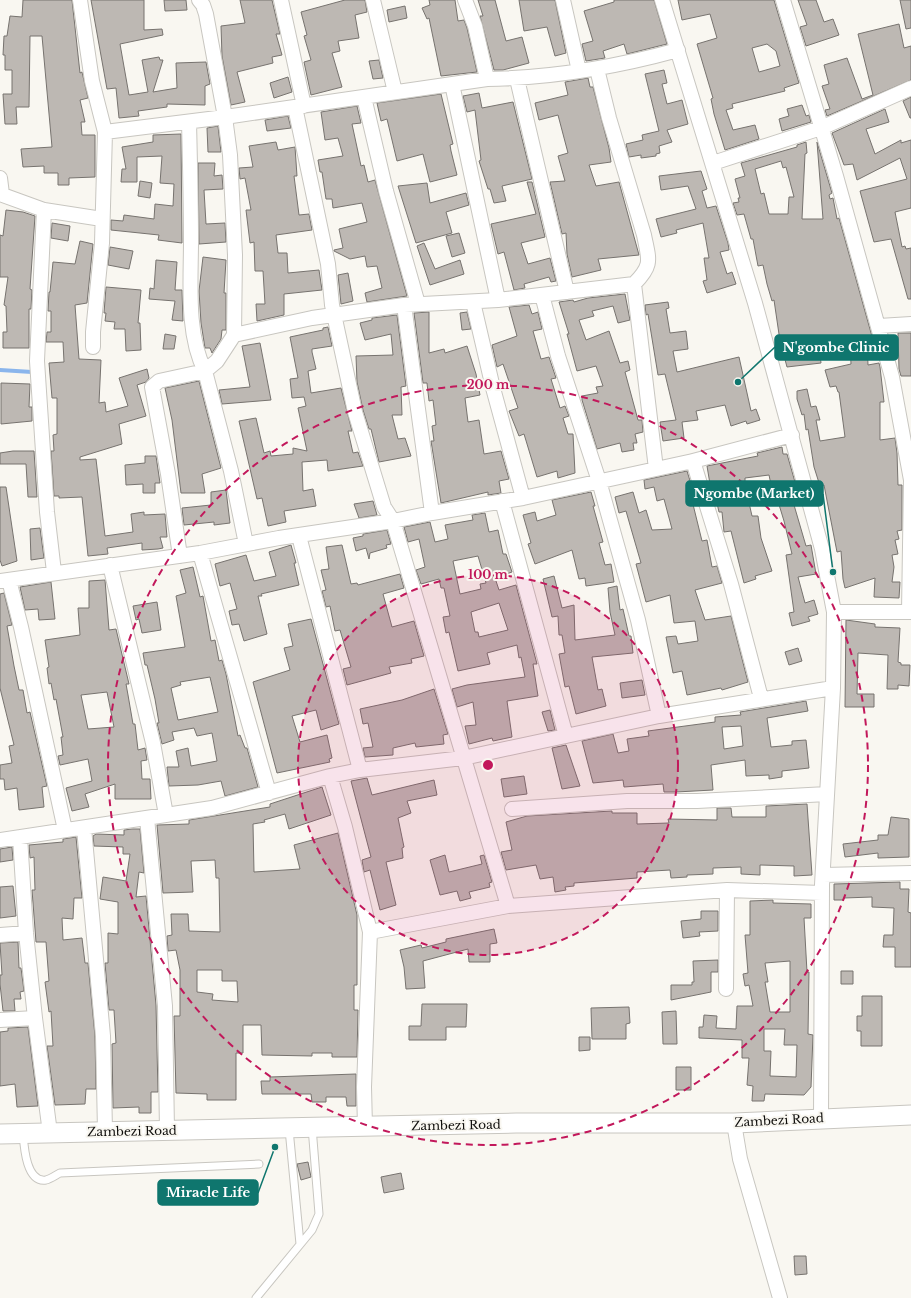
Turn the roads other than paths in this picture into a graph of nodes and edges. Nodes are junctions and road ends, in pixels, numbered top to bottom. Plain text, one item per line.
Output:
1 (80, 0) edge
2 (199, 0) edge
3 (281, 0) edge
4 (373, 0) edge
5 (465, 0) edge
6 (563, 0) edge
7 (662, 0) edge
8 (783, 0) edge
9 (678, 50) junction
10 (597, 69) junction
11 (579, 71) junction
12 (487, 79) junction
13 (517, 79) junction
14 (452, 84) junction
15 (911, 88) edge
16 (396, 92) junction
17 (364, 97) junction
18 (300, 106) junction
19 (226, 117) junction
20 (189, 122) junction
21 (821, 128) junction
22 (105, 132) junction
23 (713, 163) junction
24 (0, 178) edge
25 (1, 194) edge
26 (44, 210) junction
27 (102, 219) junction
28 (634, 284) junction
29 (567, 292) junction
30 (542, 295) junction
31 (498, 300) junction
32 (473, 302) junction
33 (418, 304) junction
34 (404, 305) junction
35 (335, 314) junction
36 (911, 324) edge
37 (879, 326) junction
38 (234, 335) junction
39 (93, 346) dead end
40 (205, 371) junction
41 (792, 435) junction
42 (694, 461) junction
43 (656, 469) junction
44 (911, 480) edge
45 (599, 481) junction
46 (523, 498) junction
47 (502, 501) junction
48 (432, 513) junction
49 (393, 521) junction
50 (299, 536) junction
51 (246, 544) junction
52 (200, 552) junction
53 (180, 556) junction
54 (110, 565) junction
55 (54, 572) junction
56 (5, 580) edge
57 (834, 612) junction
58 (910, 612) edge
59 (832, 688) junction
60 (761, 698) junction
61 (659, 716) junction
62 (566, 736) junction
63 (463, 758) junction
64 (360, 770) junction
65 (330, 776) junction
66 (269, 793) junction
67 (827, 794) junction
68 (512, 809) dead end
69 (166, 815) junction
70 (147, 818) junction
71 (84, 828) junction
72 (65, 830) junction
73 (20, 837) junction
74 (0, 840) edge
75 (911, 873) edge
76 (823, 875) junction
77 (727, 890) junction
78 (822, 893) junction
79 (508, 906) junction
80 (370, 932) junction
81 (26, 934) junction
82 (0, 935) edge
83 (726, 989) dead end
84 (35, 1018) junction
85 (0, 1020) edge
86 (911, 1115) edge
87 (821, 1119) junction
88 (734, 1123) junction
89 (312, 1127) junction
90 (365, 1127) junction
91 (289, 1128) junction
92 (167, 1130) junction
93 (105, 1131) junction
94 (50, 1132) junction
95 (23, 1133) junction
96 (0, 1134) edge
97 (259, 1164) dead end
98 (300, 1244) junction
99 (256, 1298) edge
100 (780, 1298) edge

1 - 22 street
2 - 19 street
3 - 18 street
4 - 16 street
5 - 12 street
6 - 11 street
7 - 9 street
8 - 21 street
9 - 10 street
9 - 23 street
10 - 11 street
10 - 28 street
11 - 13 street
12 - 13 street
12 - 14 street
13 - 29 street
14 - 16 street
14 - 31 street
15 - 21 street
16 - 17 street
17 - 18 street
17 - 33 street
18 - 19 street
18 - 35 street
19 - 20 street
19 - 38 street
20 - 22 street
20 - 40 street
21 - 23 street
21 - 37 street
22 - 27 street
23 - 41 street
24 - 25 street
25 - 26 street
26 - 27 street
26 - 55 street
27 - 39 street
28 - 29 street
28 - 43 street
29 - 30 street
30 - 31 street
30 - 45 street
31 - 32 street
32 - 33 street
32 - 46 street
33 - 34 street
34 - 35 street
34 - 48 street
35 - 38 street
35 - 49 street
36 - 37 street
37 - 44 street
38 - 40 street
40 - 51 street
40 - 53 street
41 - 42 street
41 - 57 street
42 - 43 street
42 - 60 street
43 - 45 street
44 - 58 street
45 - 46 street
45 - 61 street
46 - 47 street
47 - 48 street
47 - 62 street
48 - 49 street
49 - 50 street
49 - 63 street
50 - 51 street
50 - 64 street
51 - 52 street
52 - 53 street
52 - 66 street
53 - 54 street
54 - 55 street
54 - 69 street
55 - 56 street
56 - 72 street
57 - 58 street
57 - 59 street
59 - 60 street
59 - 67 street
60 - 61 street
61 - 62 street
62 - 63 street
63 - 64 street
63 - 79 street
64 - 65 street
65 - 66 street
65 - 80 street
66 - 69 street
67 - 68 street
67 - 76 street
69 - 70 street
70 - 71 street
70 - 92 street
71 - 72 street
71 - 93 street
72 - 73 street
73 - 74 street
73 - 81 street
75 - 76 street
76 - 78 street
77 - 78 street
77 - 79 street
77 - 83 street
78 - 87 street
79 - 80 street
80 - 90 street
81 - 82 street
81 - 84 street
84 - 85 street
84 - 94 street
86 - 87 main road, Zambezi Road
87 - 88 main road, Zambezi Road
88 - 90 main road, Zambezi Road
88 - 100 street
89 - 90 main road, Zambezi Road
89 - 91 main road, Zambezi Road
89 - 98 lane
91 - 92 main road, Zambezi Road
91 - 98 lane
92 - 93 main road, Zambezi Road
93 - 94 main road, Zambezi Road
94 - 95 main road, Zambezi Road
95 - 96 main road, Zambezi Road
95 - 97 lane
98 - 99 lane

